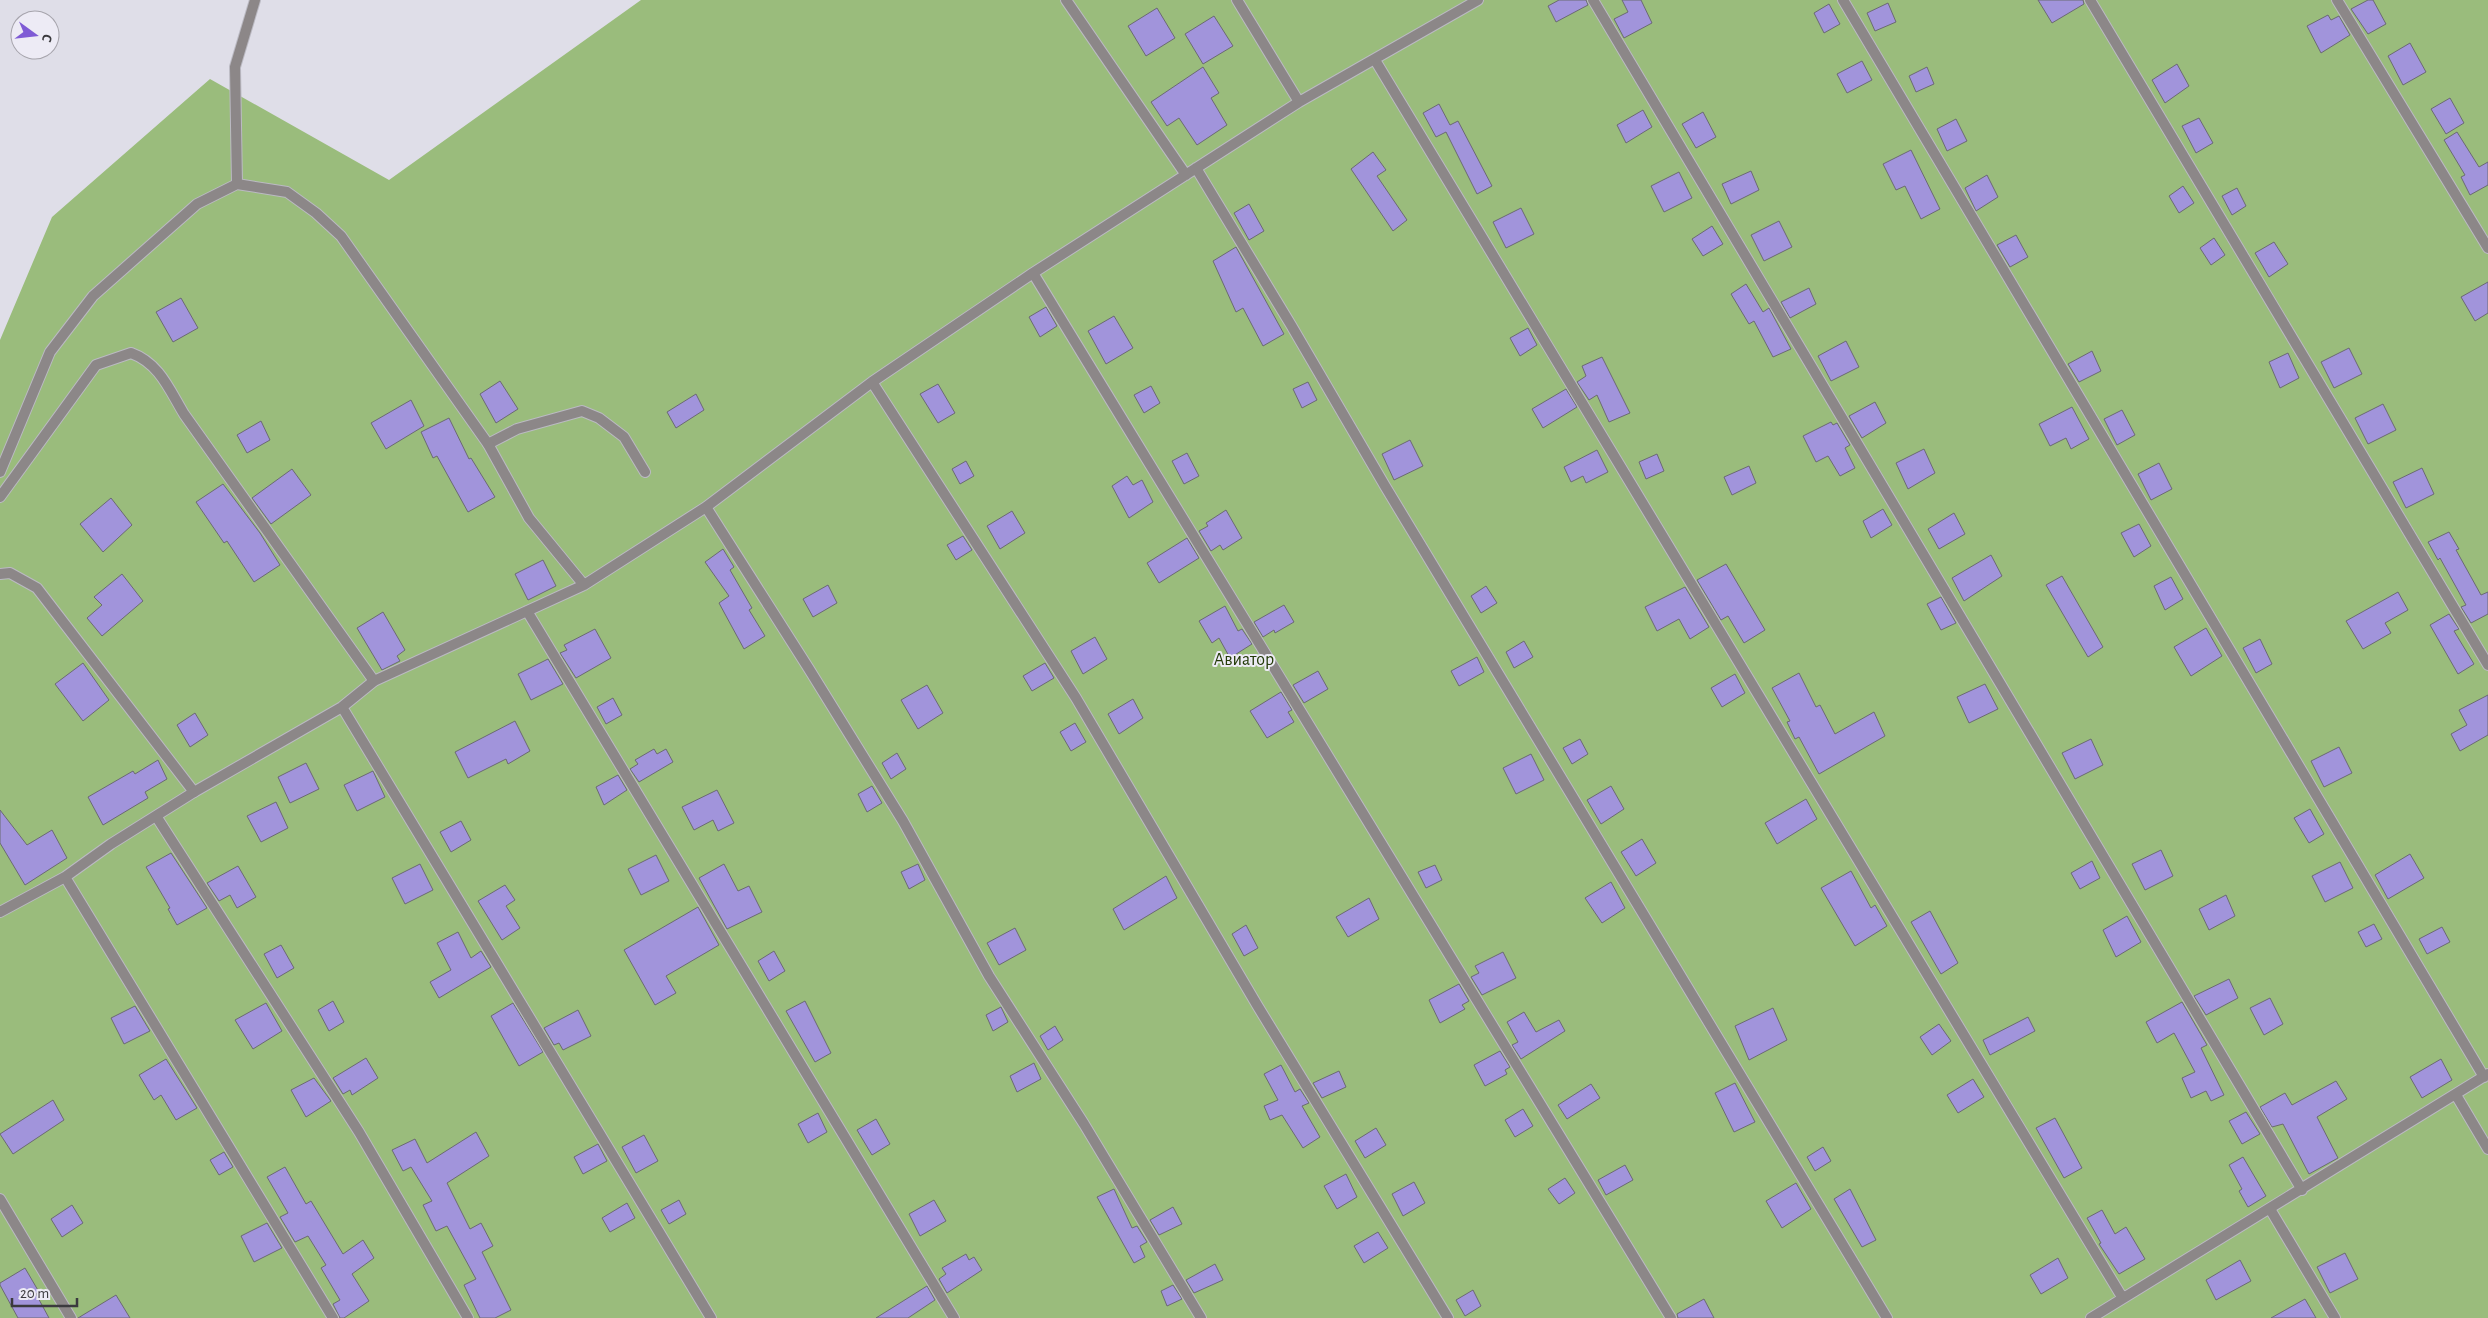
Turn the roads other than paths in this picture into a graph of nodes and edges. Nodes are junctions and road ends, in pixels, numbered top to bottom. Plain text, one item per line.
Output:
1 (255, 0) edge
2 (1066, 0) edge
3 (1238, 0) edge
4 (1478, 0) edge
5 (1593, 0) edge
6 (1843, 0) edge
7 (2090, 0) edge
8 (2337, 0) edge
9 (1464, 4) edge
10 (1375, 60) junction
11 (1299, 102) junction
12 (1196, 168) junction
13 (1186, 175) junction
14 (237, 184) junction
15 (2488, 248) edge
16 (1033, 273) junction
17 (872, 382) junction
18 (488, 444) junction
19 (0, 472) edge
20 (645, 472) dead end
21 (0, 497) edge
22 (706, 507) junction
23 (0, 574) edge
24 (584, 585) junction
25 (527, 611) junction
26 (2488, 665) edge
27 (374, 681) junction
28 (342, 707) junction
29 (194, 792) junction
30 (156, 816) junction
31 (65, 877) junction
32 (0, 912) edge
33 (2486, 1075) edge
34 (2456, 1095) junction
35 (2488, 1149) edge
36 (2302, 1190) junction
37 (0, 1199) edge
38 (2270, 1209) junction
39 (2122, 1297) junction
40 (72, 1318) edge
41 (333, 1318) edge
42 (468, 1318) edge
43 (711, 1318) edge
44 (954, 1318) edge
45 (1201, 1318) edge
46 (1448, 1318) edge
47 (1671, 1318) edge
48 (1887, 1318) edge
49 (2091, 1318) edge
50 (2335, 1318) edge

1 - 14 street
2 - 13 street
3 - 11 street
4 - 9 street
5 - 36 street
6 - 33 street
7 - 26 street
8 - 15 street
9 - 10 street
10 - 11 street
10 - 39 street
11 - 12 street
12 - 13 street
12 - 48 street
13 - 16 street
14 - 18 street
14 - 19 street
16 - 17 street
16 - 47 street
17 - 22 street
17 - 46 street
18 - 20 street
18 - 24 street
21 - 27 street
22 - 24 street
22 - 45 street
23 - 29 street
24 - 25 street
25 - 27 street
25 - 44 street
27 - 28 street
28 - 29 street
28 - 43 street
29 - 30 street
30 - 31 street
30 - 42 street
31 - 32 street
31 - 41 street
33 - 34 street
34 - 35 street
34 - 36 street
36 - 38 street
37 - 40 street
38 - 39 street
38 - 50 street
39 - 49 street

